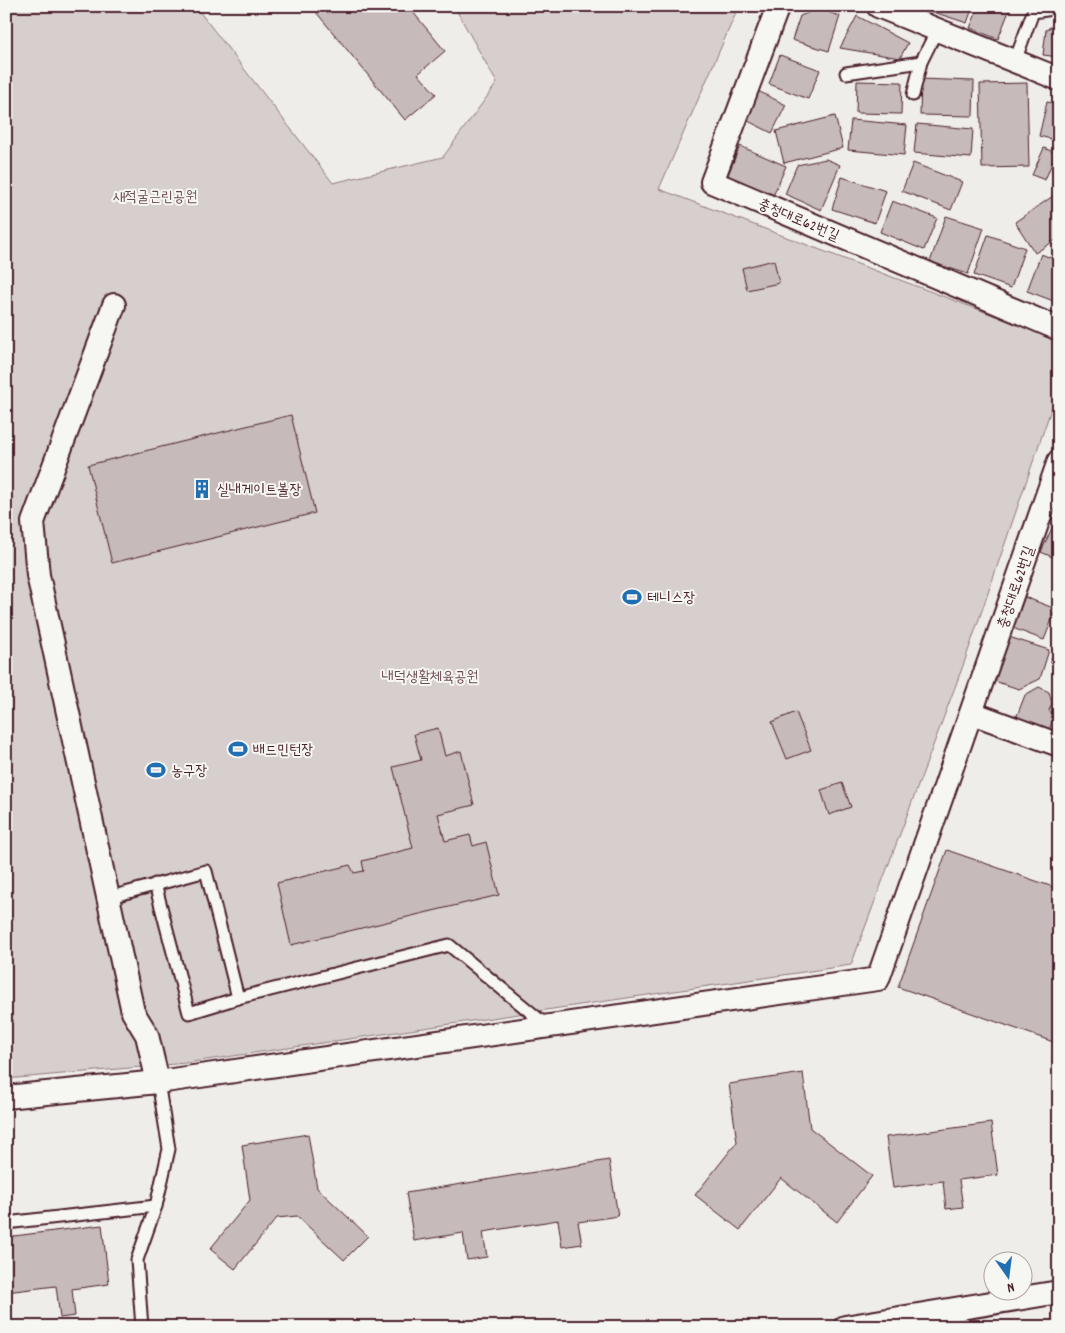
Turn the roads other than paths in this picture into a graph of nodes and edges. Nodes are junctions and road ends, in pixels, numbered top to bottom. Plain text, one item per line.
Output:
1 (778, 6) edge
2 (878, 6) edge
3 (1059, 8) edge
4 (937, 30) junction
5 (1015, 61) junction
6 (921, 62) junction
7 (846, 74) dead end
8 (1059, 79) edge
9 (913, 95) dead end
10 (114, 305) dead end
11 (1059, 329) edge
12 (1059, 461) edge
13 (972, 713) junction
14 (1059, 746) edge
15 (156, 884) junction
16 (107, 898) junction
17 (238, 998) junction
18 (547, 1026) junction
19 (158, 1082) junction
20 (6, 1097) edge
21 (156, 1206) junction
22 (6, 1223) edge
23 (1059, 1292) edge
24 (142, 1327) edge
25 (845, 1327) edge

1 - 11 street, 충청대로62번길
2 - 4 street
3 - 5 lane
4 - 5 street
4 - 6 lane
5 - 8 street
6 - 7 lane
6 - 9 lane
10 - 16 street
12 - 13 street, 충청대로62번길
13 - 14 street
13 - 18 street, 충청대로62번길
15 - 16 lane
15 - 17 lane
15 - 17 lane
16 - 19 street
17 - 18 lane
18 - 19 street
19 - 20 street
19 - 21 lane
21 - 22 lane
21 - 24 lane
23 - 25 street

